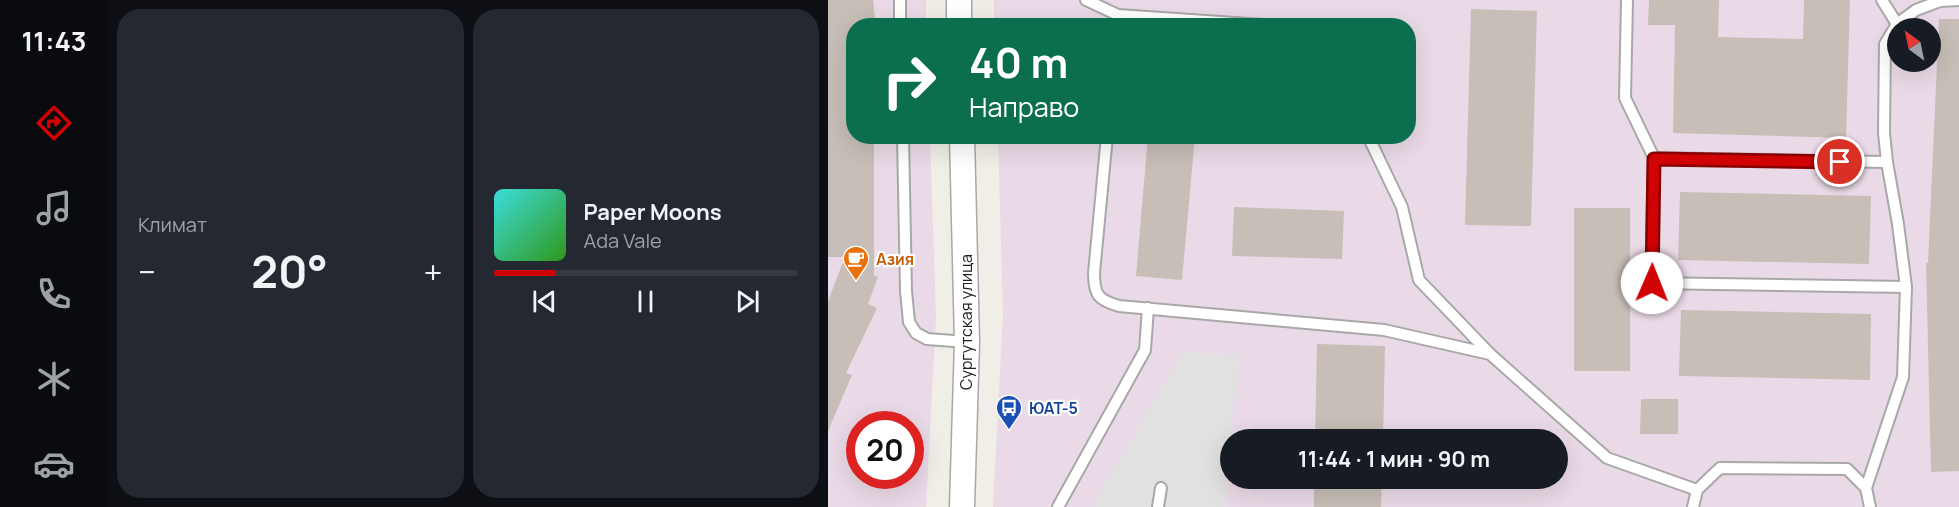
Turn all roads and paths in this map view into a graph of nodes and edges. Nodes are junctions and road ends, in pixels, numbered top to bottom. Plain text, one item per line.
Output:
1 (900, 0) edge
2 (959, 0) edge
3 (1086, 0) edge
4 (1627, 0) edge
5 (1882, 0) edge
6 (1959, 0) edge
7 (900, 18) edge
8 (959, 18) edge
9 (1115, 18) edge
10 (1893, 18) edge
11 (1905, 18) edge
12 (1887, 41) edge
13 (903, 144) edge
14 (962, 144) edge
15 (1106, 144) edge
16 (1372, 144) edge
17 (1654, 159) junction
18 (1887, 162) junction
19 (1906, 287) junction
20 (1148, 309) junction
21 (967, 342) junction
22 (1490, 354) junction
23 (1161, 488) dead end
24 (1866, 488) junction
25 (1697, 490) junction
26 (962, 507) edge
27 (1058, 507) edge
28 (1158, 507) edge
29 (1693, 507) edge
30 (1870, 507) edge

1 - 7 lane
2 - 8 street
3 - 9 lane
4 - 17 lane
5 - 10 lane
6 - 11 lane
12 - 18 lane
13 - 21 lane
14 - 21 street, Сургутская улица
15 - 20 lane
16 - 22 lane
17 - 18 lane
17 - 19 lane
18 - 19 lane
19 - 24 lane
20 - 22 lane
20 - 27 lane
21 - 26 street, Сургутская улица
22 - 25 lane
23 - 28 lane
24 - 25 lane
24 - 30 lane
25 - 29 lane

